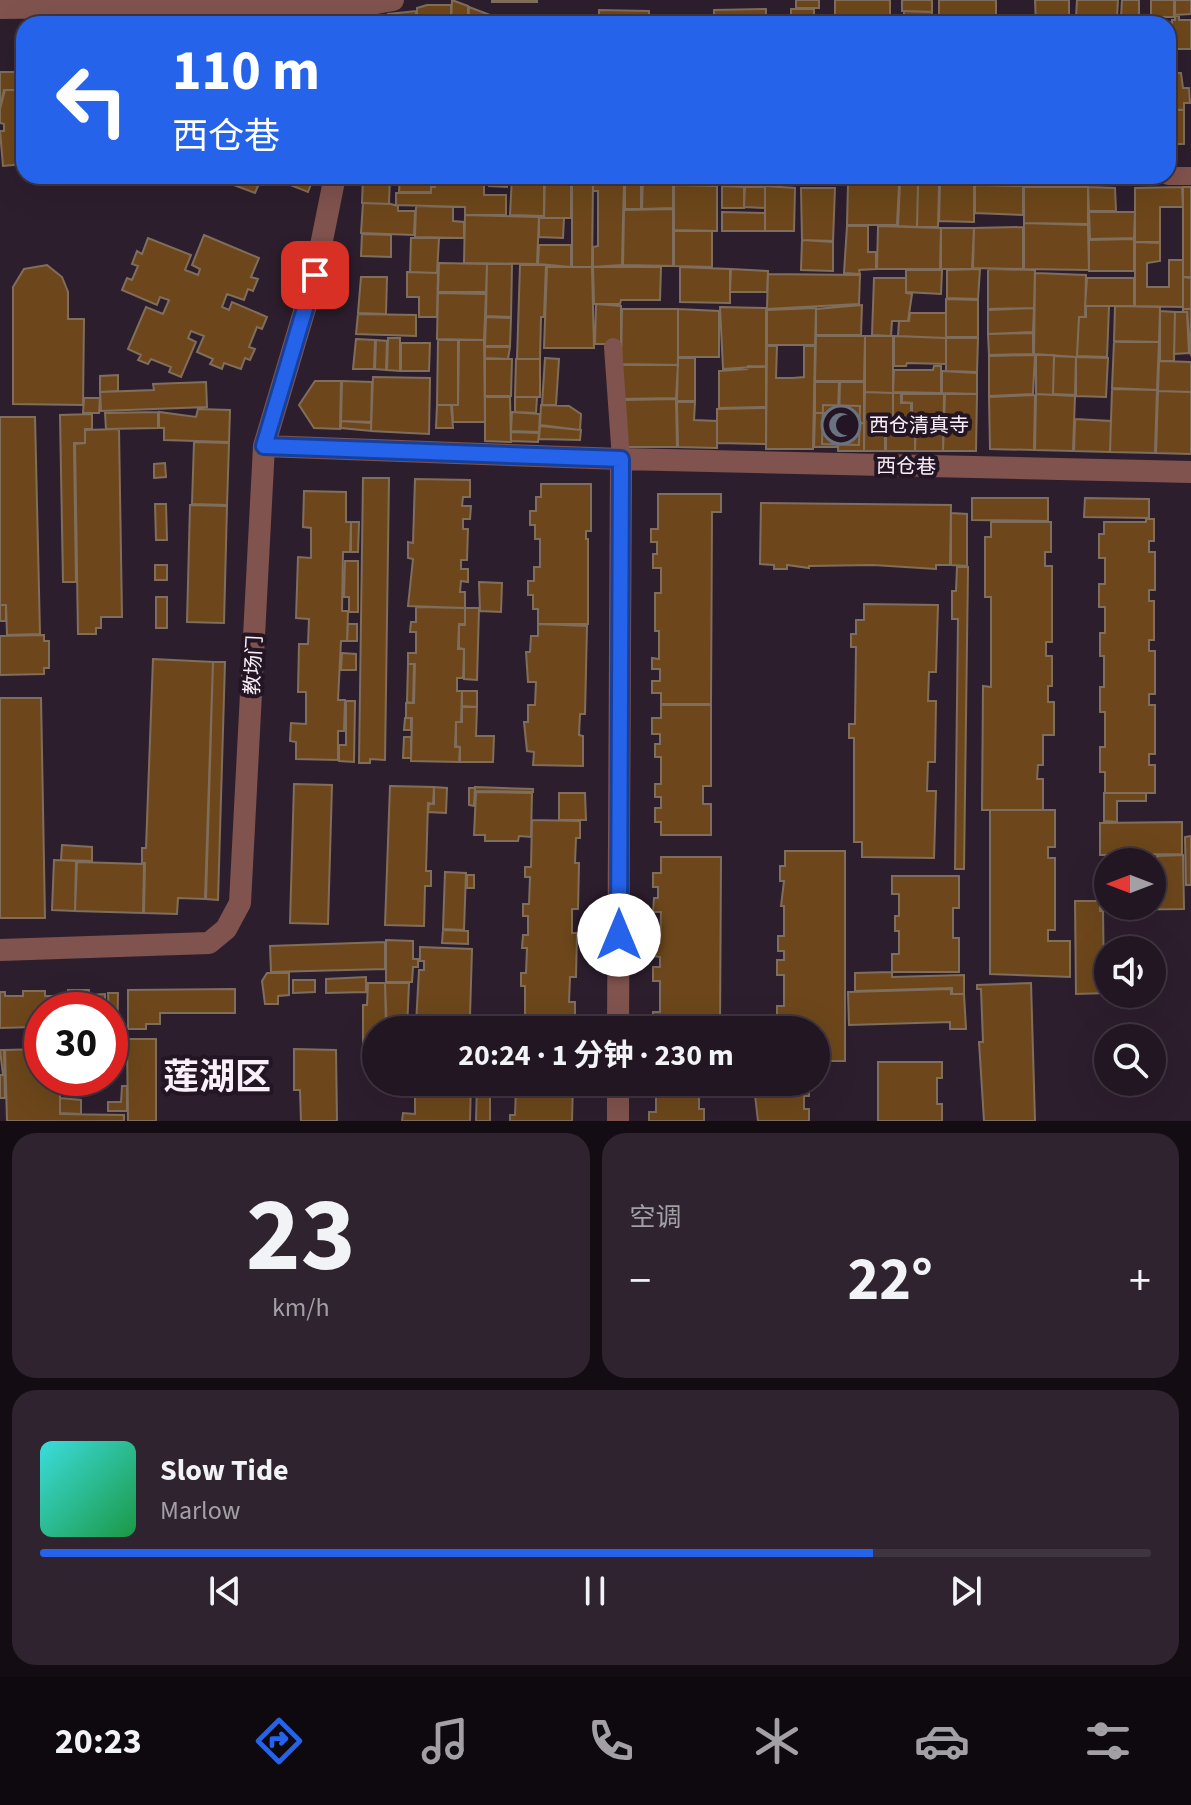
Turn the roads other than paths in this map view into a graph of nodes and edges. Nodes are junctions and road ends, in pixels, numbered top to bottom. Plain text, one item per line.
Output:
1 (0, 8) edge
2 (377, 9) edge
3 (333, 184) edge
4 (613, 347) dead end
5 (264, 446) junction
6 (621, 459) junction
7 (1191, 472) edge
8 (0, 950) edge
9 (618, 1016) edge
10 (618, 1096) edge
11 (618, 1121) edge

1 - 2 street
3 - 5 street, 教场门
4 - 6 lane
5 - 6 street, 西仓巷
5 - 8 street, 教场门
6 - 7 street, 西仓巷
6 - 9 street
10 - 11 street

